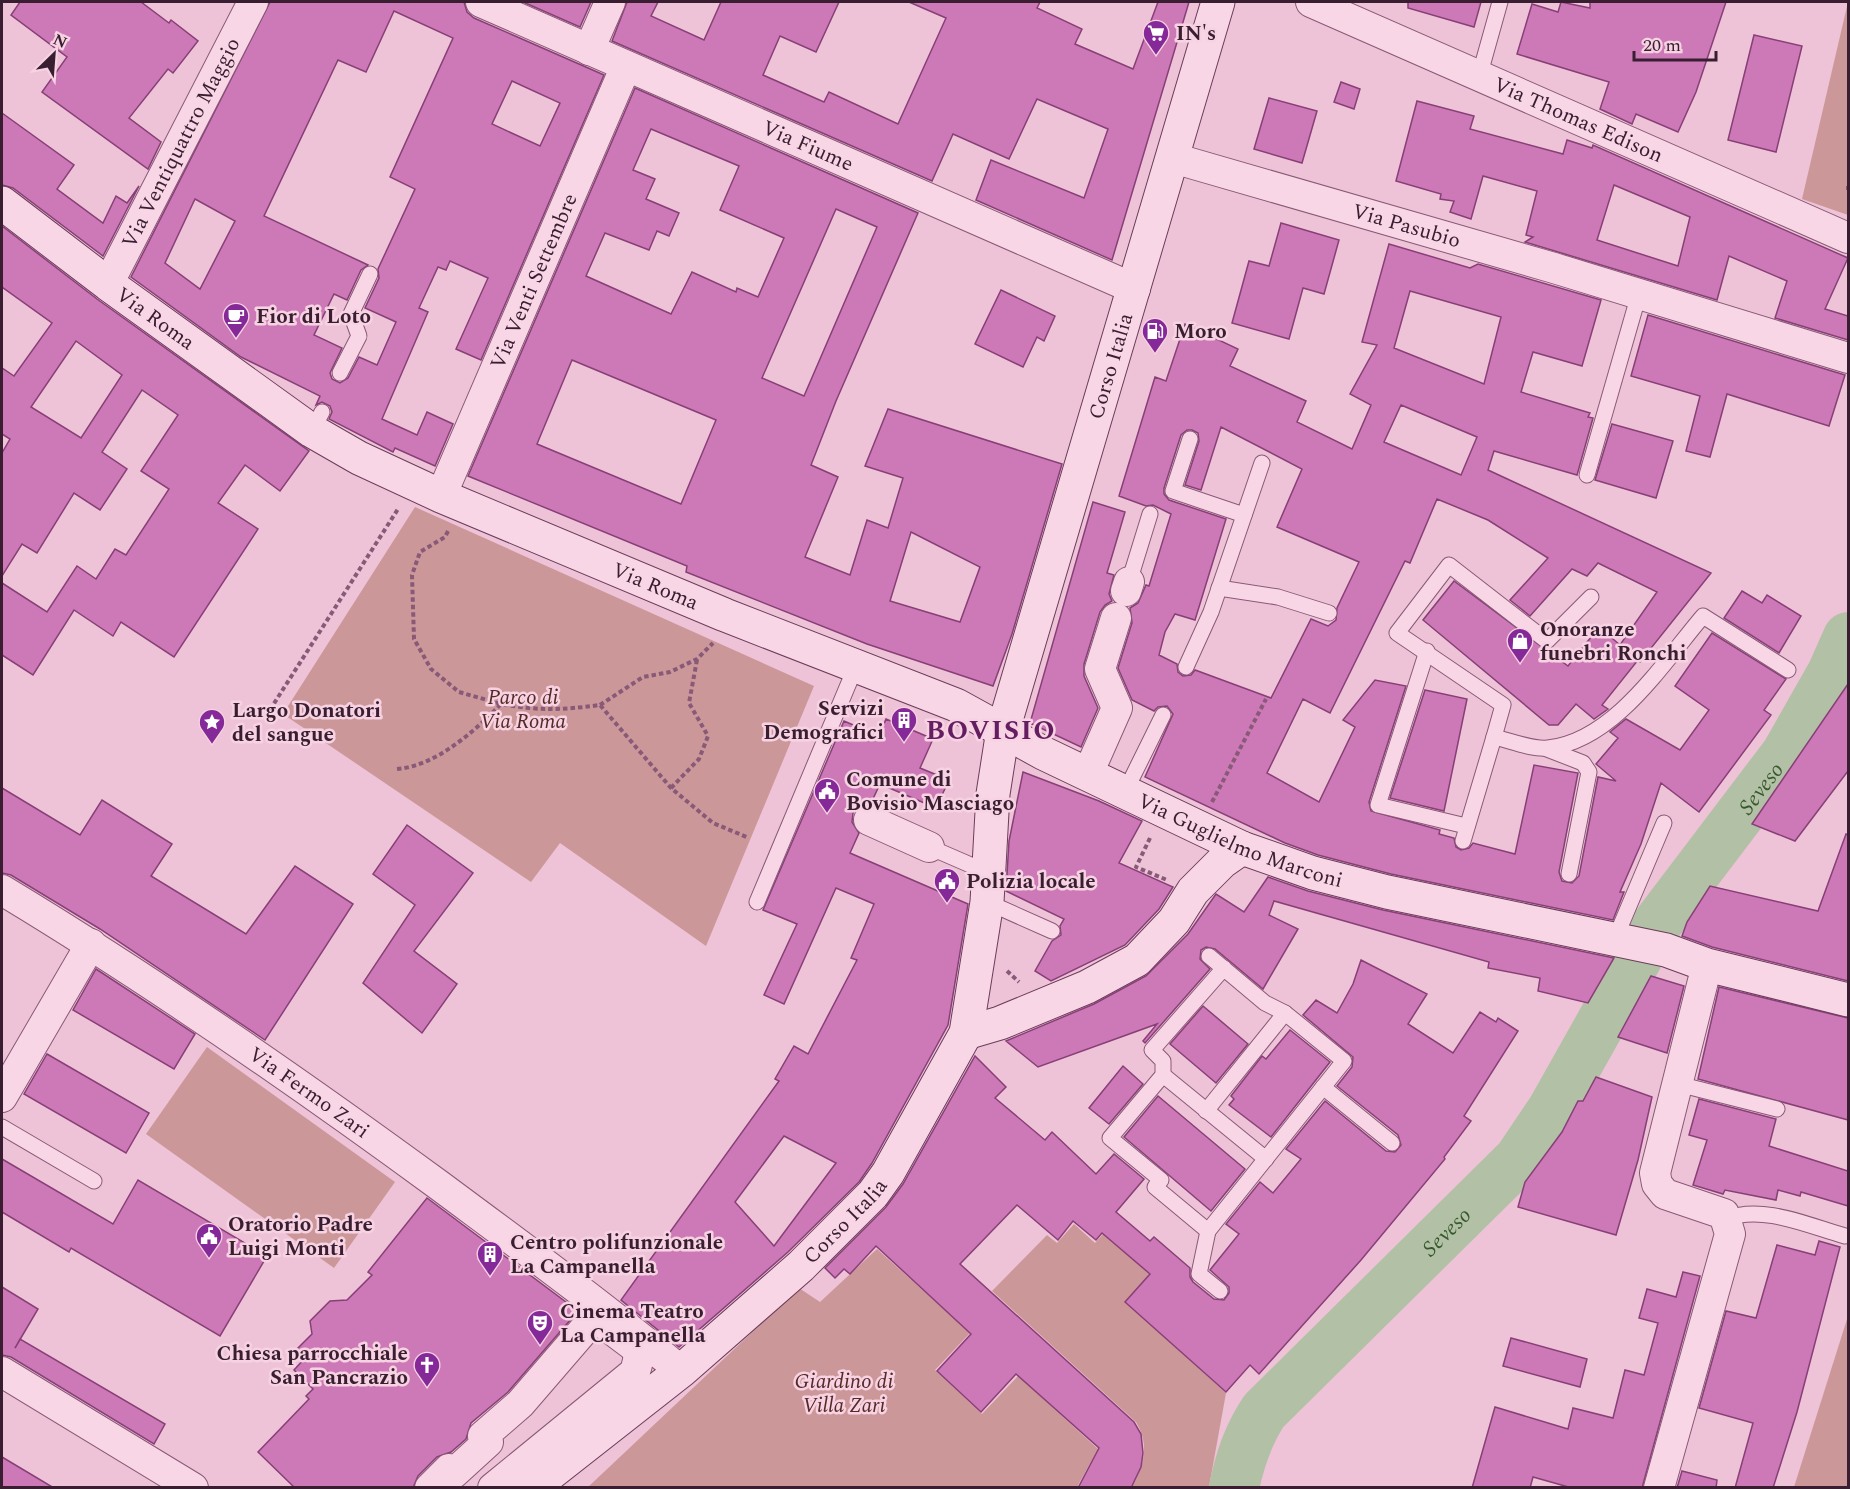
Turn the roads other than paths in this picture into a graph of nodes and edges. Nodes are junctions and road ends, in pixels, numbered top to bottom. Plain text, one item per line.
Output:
1 (253, 2) edge
2 (481, 2) edge
3 (610, 2) edge
4 (1218, 2) edge
5 (1311, 2) edge
6 (1500, 2) edge
7 (589, 50) junction
8 (626, 66) junction
9 (1479, 77) junction
10 (1173, 158) junction
11 (2, 203) edge
12 (1848, 238) edge
13 (370, 274) dead end
14 (108, 284) junction
15 (1135, 289) junction
16 (1639, 294) junction
17 (1848, 358) edge
18 (340, 373) dead end
19 (1190, 439) dead end
20 (1262, 463) dead end
21 (1587, 475) dead end
22 (439, 495) junction
23 (1150, 514) dead end
24 (1244, 515) junction
25 (1219, 588) junction
26 (1122, 594) joint
27 (1591, 597) dead end
28 (1329, 613) dead end
29 (1426, 651) junction
30 (856, 666) junction
31 (1186, 667) dead end
32 (1788, 670) dead end
33 (1163, 715) dead end
34 (1003, 730) junction
35 (1494, 737) junction
36 (1547, 749) junction
37 (1094, 760) dead end
38 (1125, 792) junction
39 (869, 820) dead end
40 (1664, 823) dead end
41 (929, 847) joint
42 (1242, 848) junction
43 (1569, 874) dead end
44 (988, 888) junction
45 (2, 890) edge
46 (757, 902) dead end
47 (1052, 931) dead end
48 (1619, 940) junction
49 (91, 944) junction
50 (1209, 956) dead end
51 (979, 959) junction
52 (1707, 965) junction
53 (1224, 968) junction
54 (1848, 1000) edge
55 (1028, 1012) junction
56 (1285, 1013) junction
57 (966, 1033) junction
58 (1163, 1075) junction
59 (1678, 1084) junction
60 (1323, 1087) junction
61 (2, 1097) edge
62 (1778, 1109) dead end
63 (1206, 1112) junction
64 (2, 1127) edge
65 (1392, 1143) dead end
66 (1266, 1159) junction
67 (94, 1181) dead end
68 (1726, 1219) junction
69 (1208, 1231) junction
70 (1845, 1236) dead end
71 (1220, 1291) dead end
72 (681, 1371) junction
73 (2, 1372) edge
74 (193, 1488) edge
75 (430, 1488) edge
76 (493, 1488) edge
77 (532, 1488) edge
78 (1659, 1488) edge

1 - 14 street, Via Ventiquattro Maggio
2 - 7 street, Via Fiume
3 - 7 street
4 - 10 street, Corso Italia
5 - 9 street, Via Thomas Edison
6 - 9 lane
7 - 8 street, Via Fiume
8 - 15 street, Via Fiume
8 - 22 street, Via Venti Settembre
9 - 12 street, Via Thomas Edison
10 - 15 street, Corso Italia
10 - 16 street, Via Pasubio
11 - 14 street, Via Roma
13 - 18 lane
14 - 22 street, Via Roma
15 - 34 street, Corso Italia
16 - 17 street, Via Pasubio
16 - 21 lane
19 - 24 lane
20 - 24 lane
22 - 30 street, Via Roma
23 - 26 lane
24 - 25 lane
25 - 28 lane
25 - 31 lane
26 - 37 street
27 - 29 lane
29 - 35 lane
29 - 35 lane
30 - 34 street, Via Roma
30 - 46 lane
32 - 36 lane
33 - 38 lane, Via Guglielmo Marconi
34 - 38 street, Via Guglielmo Marconi
34 - 44 street, Corso Italia
35 - 36 lane
36 - 43 lane
38 - 42 street, Via Guglielmo Marconi
39 - 41 street
40 - 48 lane
41 - 44 lane
42 - 48 street, Via Guglielmo Marconi
42 - 55 street
44 - 47 lane
44 - 51 street, Corso Italia
45 - 49 street, Via Fermo Zari
48 - 52 street, Via Guglielmo Marconi
49 - 61 street
49 - 72 street, Via Fermo Zari
50 - 53 lane
51 - 55 street
51 - 57 street, Corso Italia
52 - 54 street, Via Guglielmo Marconi
52 - 59 street
53 - 56 lane
53 - 58 lane
55 - 57 street
56 - 60 lane
56 - 63 lane
57 - 72 street, Corso Italia
58 - 63 lane
58 - 69 lane
59 - 62 lane
59 - 68 street
60 - 65 lane
60 - 66 lane
63 - 66 lane
64 - 67 lane
66 - 69 lane
68 - 70 lane
68 - 78 street
69 - 71 lane
72 - 77 street, Corso Italia
73 - 74 street
75 - 76 street

